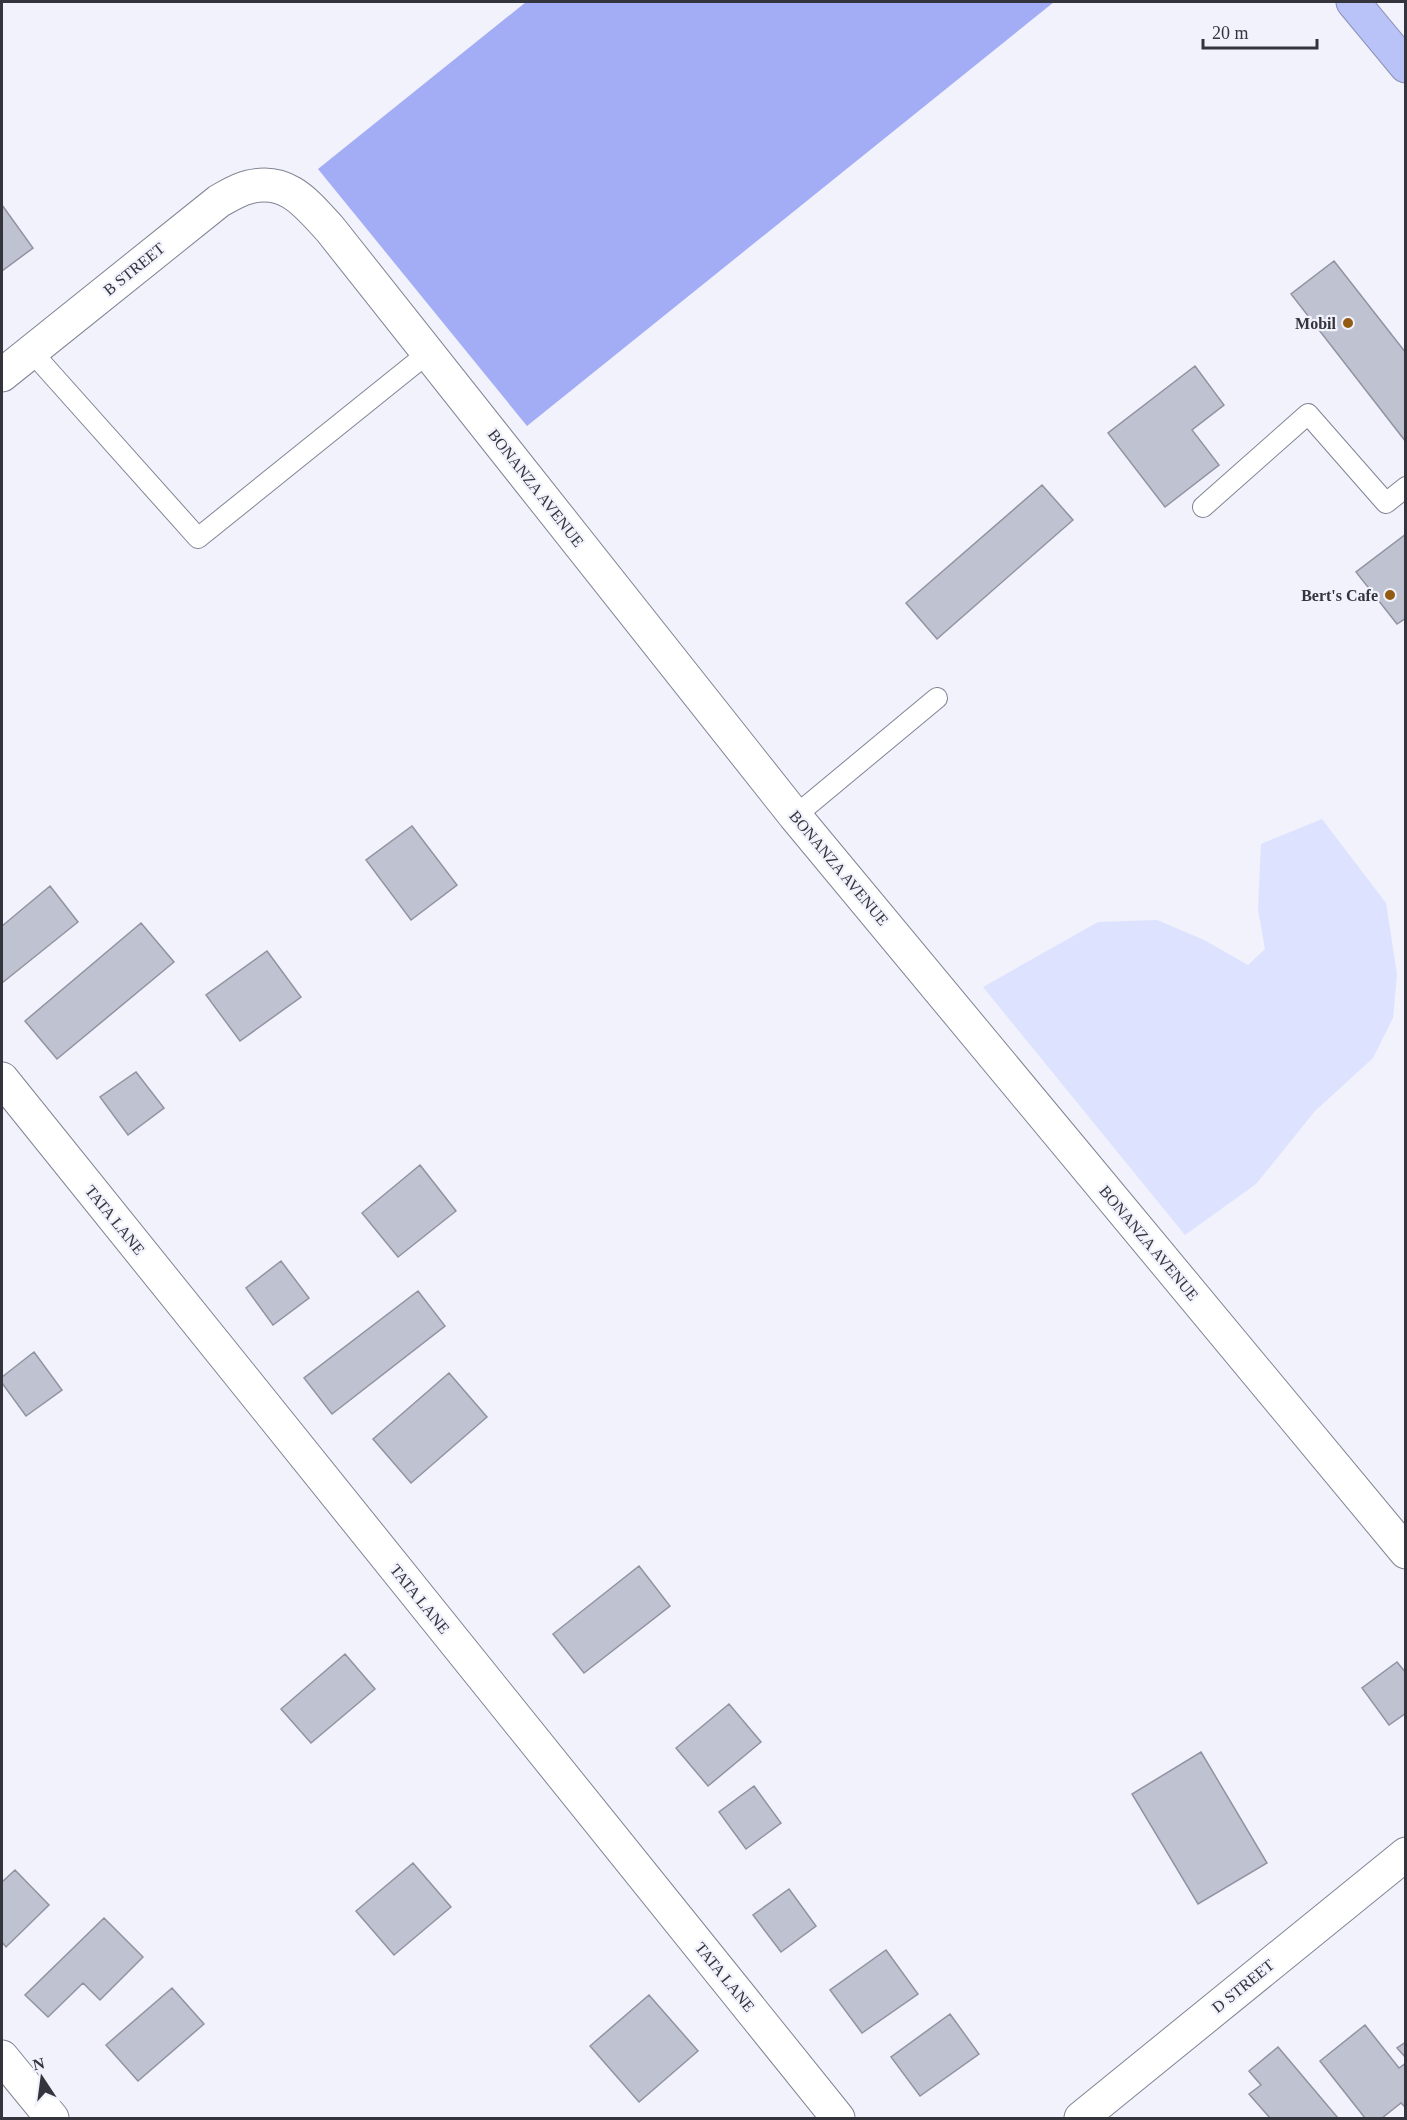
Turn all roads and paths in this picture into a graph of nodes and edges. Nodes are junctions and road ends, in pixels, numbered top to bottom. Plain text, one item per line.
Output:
1 (1353, 2) edge
2 (1406, 66) edge
3 (276, 184) joint
4 (31, 351) junction
5 (428, 353) junction
6 (2, 375) edge
7 (1406, 487) edge
8 (1203, 507) dead end
9 (937, 698) dead end
10 (795, 816) junction
11 (2, 1079) edge
12 (1406, 1552) edge
13 (1406, 1854) edge
14 (2, 2057) edge
15 (52, 2118) edge
16 (838, 2118) edge
17 (1081, 2118) edge

1 - 2 highway
3 - 4 street, B STREET
3 - 5 street, BONANZA AVENUE
4 - 5 lane
4 - 6 street, B STREET
5 - 10 street, BONANZA AVENUE
7 - 8 lane
9 - 10 lane
10 - 12 street, BONANZA AVENUE
11 - 16 street, TATA LANE
13 - 17 street, D STREET
14 - 15 street

